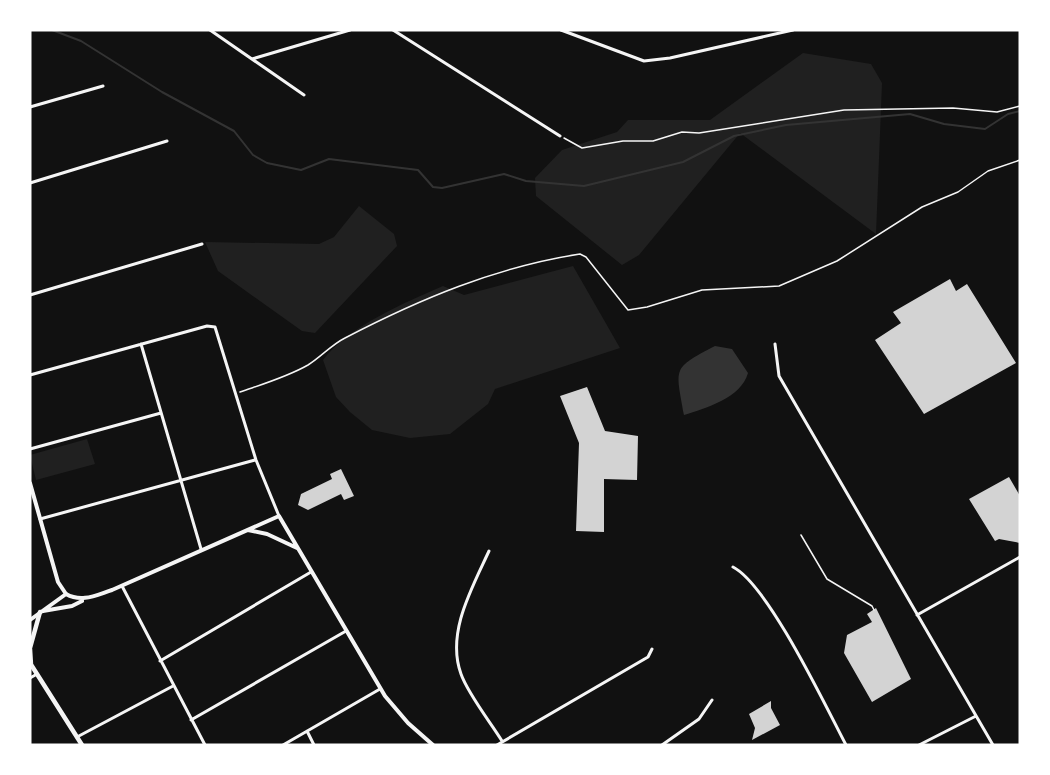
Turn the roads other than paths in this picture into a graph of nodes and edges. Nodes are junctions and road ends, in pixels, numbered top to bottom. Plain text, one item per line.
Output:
1 (210, 30) edge
2 (350, 30) edge
3 (393, 30) edge
4 (561, 30) edge
5 (793, 30) edge
6 (252, 59) junction
7 (103, 86) dead end
8 (304, 95) dead end
9 (30, 107) edge
10 (560, 136) road end
11 (167, 141) dead end
12 (30, 183) edge
13 (202, 244) dead end
14 (30, 295) edge
15 (141, 344) junction
16 (775, 344) dead end
17 (30, 375) edge
18 (161, 413) junction
19 (30, 449) edge
20 (256, 460) junction
21 (181, 481) junction
22 (30, 483) edge
23 (279, 516) junction
24 (40, 519) junction
25 (244, 530) junction
26 (297, 548) junction
27 (201, 549) junction
28 (489, 551) dead end
29 (1020, 557) edge
30 (733, 567) dead end
31 (311, 572) junction
32 (122, 586) junction
33 (66, 594) junction
34 (86, 598) junction
35 (42, 611) junction
36 (917, 615) junction
37 (30, 620) edge
38 (346, 631) junction
39 (30, 649) edge
40 (652, 649) dead end
41 (160, 661) junction
42 (31, 664) edge
43 (37, 674) junction
44 (30, 678) edge
45 (173, 686) junction
46 (381, 689) junction
47 (712, 700) dead end
48 (976, 716) junction
49 (191, 720) junction
50 (307, 732) junction
51 (77, 737) junction
52 (502, 741) junction
53 (82, 745) edge
54 (205, 745) edge
55 (283, 745) edge
56 (314, 745) edge
57 (433, 745) edge
58 (497, 745) edge
59 (662, 745) edge
60 (846, 745) edge
61 (919, 745) edge
62 (993, 745) edge

1 - 6 street
2 - 6 street
3 - 10 street
4 - 5 street
6 - 8 street
7 - 9 street
11 - 12 street
13 - 14 street
15 - 17 street
15 - 18 street
15 - 20 street
16 - 36 street
18 - 19 street
18 - 21 street
20 - 21 street
20 - 23 street
21 - 24 street
21 - 27 street
22 - 24 main road
23 - 25 main road
23 - 26 main road
24 - 33 main road
25 - 26 main road
25 - 27 main road
26 - 31 main road
27 - 32 main road
28 - 52 street
29 - 36 street
30 - 60 street
31 - 38 main road
31 - 41 street
32 - 34 main road
32 - 41 street
33 - 34 main road
33 - 35 main road
34 - 35 main road
35 - 37 main road
35 - 39 main road
36 - 48 street
38 - 46 main road
38 - 49 street
39 - 42 main road
40 - 52 street
41 - 45 street
42 - 43 main road
43 - 44 street
43 - 51 main road
45 - 49 street
45 - 51 street
46 - 50 street
46 - 57 main road
47 - 59 street
48 - 61 street
48 - 62 street
49 - 54 street
50 - 55 street
50 - 56 street
51 - 53 main road
52 - 58 street

